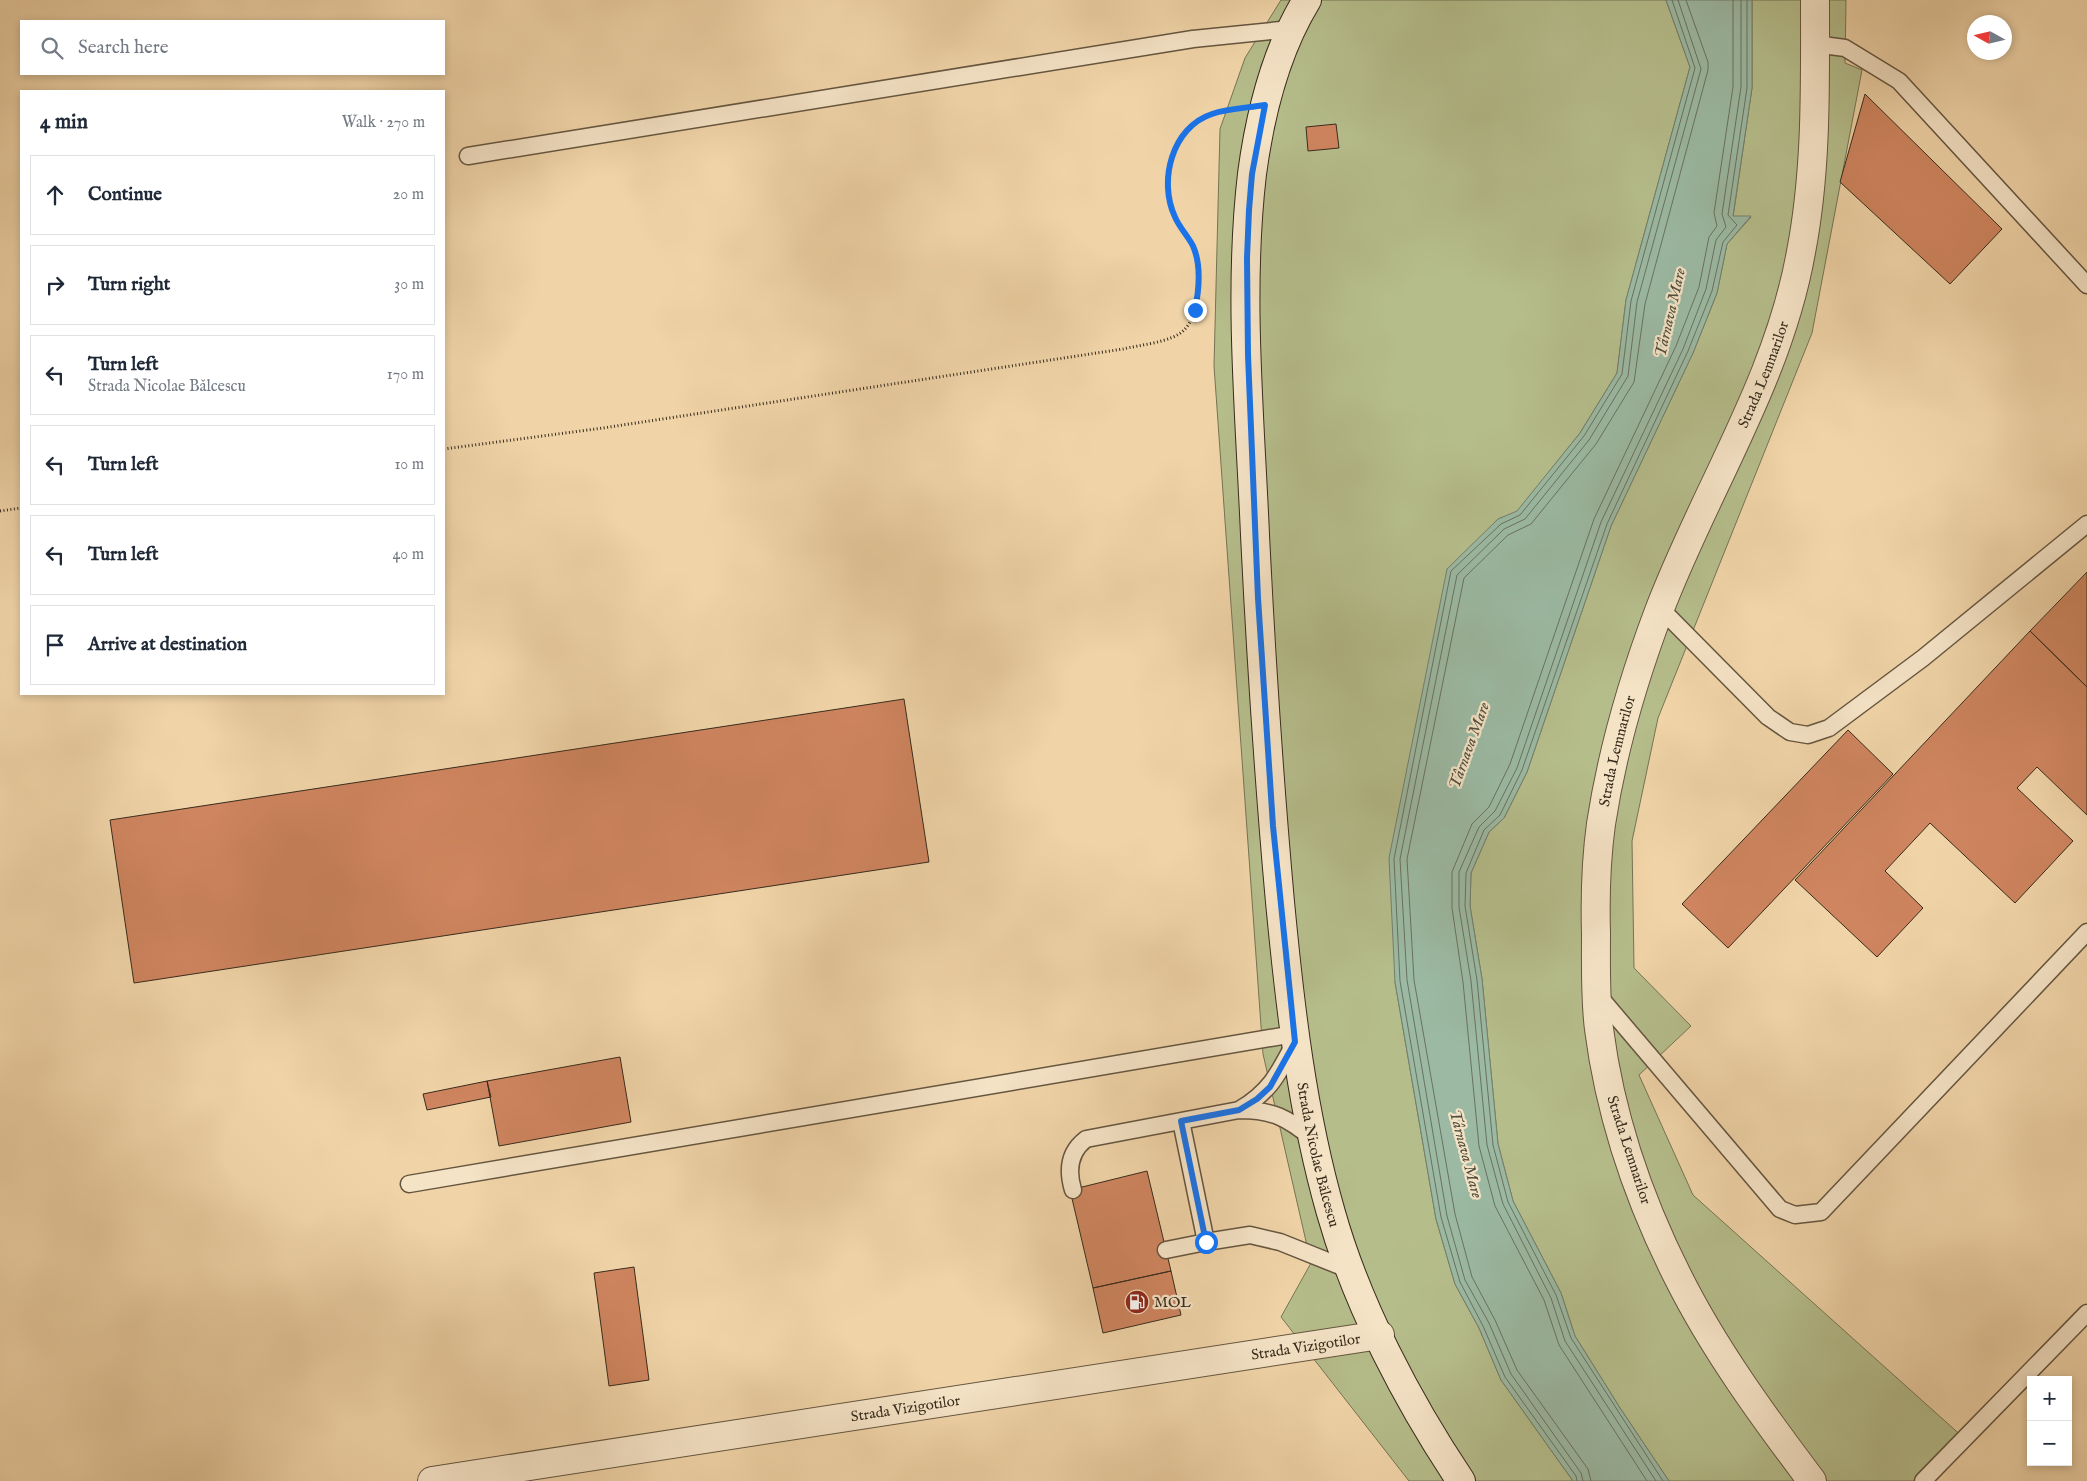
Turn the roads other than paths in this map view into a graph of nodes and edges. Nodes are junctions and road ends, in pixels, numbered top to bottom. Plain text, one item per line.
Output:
1 (1308, 0) edge
2 (1815, 0) edge
3 (1292, 29) junction
4 (1815, 44) junction
5 (468, 156) dead end
6 (2087, 285) edge
7 (2087, 524) edge
8 (1660, 608) junction
9 (2087, 932) edge
10 (1596, 993) junction
11 (1295, 1038) junction
12 (1239, 1110) junction
13 (1181, 1121) junction
14 (1313, 1139) junction
15 (409, 1184) dead end
16 (1072, 1190) dead end
17 (1206, 1242) junction
18 (1166, 1250) dead end
19 (1350, 1270) junction
20 (2087, 1313) edge
21 (1380, 1335) junction
22 (432, 1481) edge
23 (1461, 1481) edge
24 (1812, 1481) edge
25 (1923, 1481) edge

1 - 3 street, Strada Nicolae Bălcescu
2 - 4 street, Strada Lemnarilor
3 - 5 lane
3 - 11 street, Strada Nicolae Bălcescu
4 - 6 lane
4 - 8 street, Strada Lemnarilor
7 - 8 lane
8 - 10 street, Strada Lemnarilor
9 - 10 lane
10 - 24 street, Strada Lemnarilor
11 - 12 lane
11 - 14 street, Strada Nicolae Bălcescu
11 - 15 lane
12 - 13 lane
12 - 14 lane
13 - 16 lane
13 - 17 lane
14 - 19 street, Strada Nicolae Bălcescu
17 - 18 lane
17 - 19 lane
19 - 21 street, Strada Nicolae Bălcescu
20 - 25 lane
21 - 22 street, Strada Vizigotilor
21 - 23 street, Strada Nicolae Bălcescu

